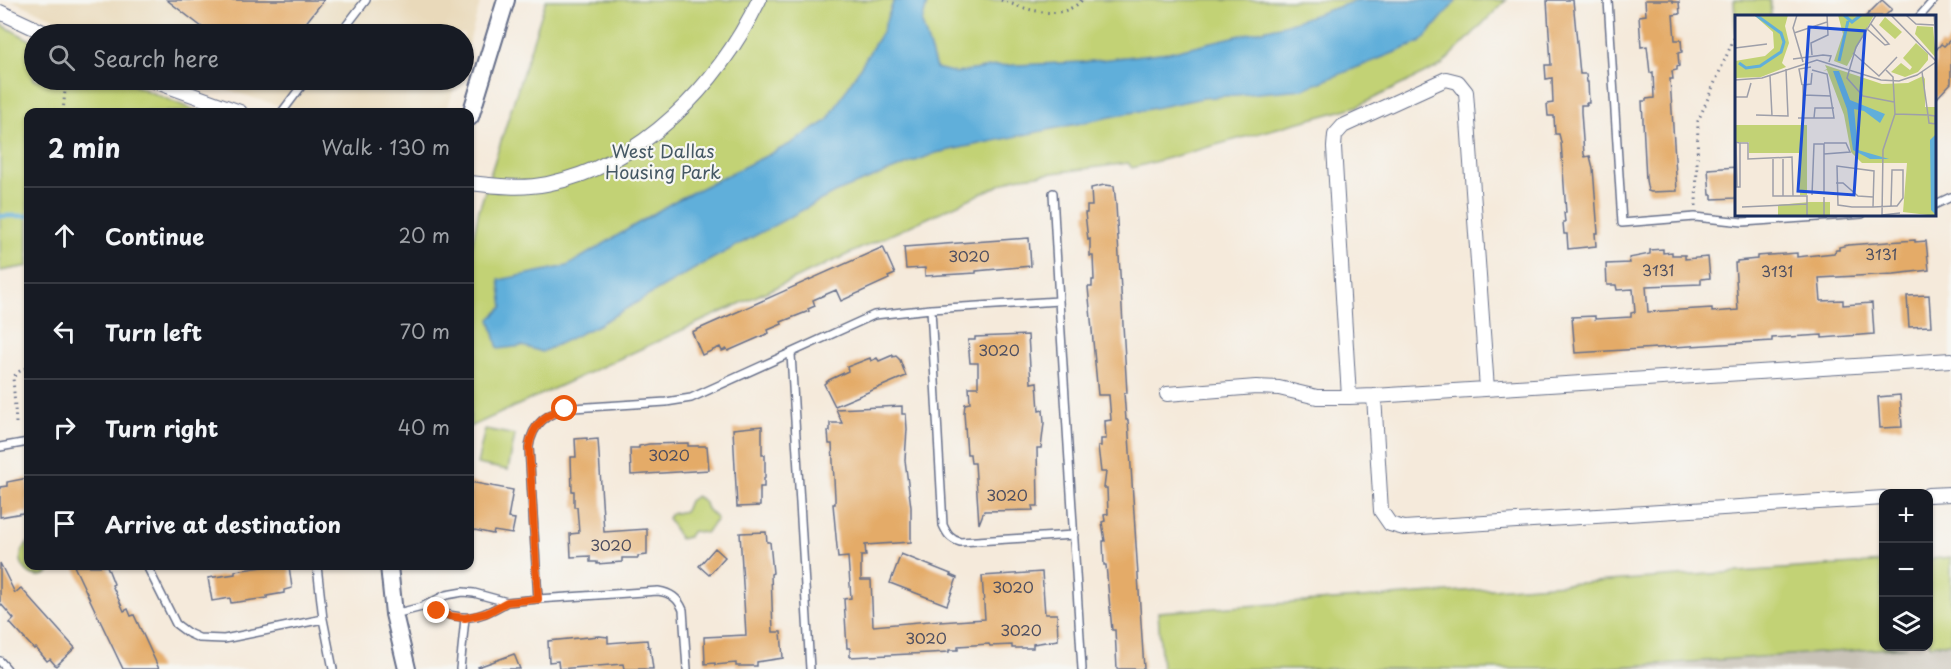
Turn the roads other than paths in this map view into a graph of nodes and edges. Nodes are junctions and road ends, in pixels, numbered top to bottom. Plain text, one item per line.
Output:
1 (366, 0) edge
2 (506, 0) edge
3 (759, 0) edge
4 (1608, 0) edge
5 (1934, 0) edge
6 (0, 12) edge
7 (1921, 15) edge
8 (26, 24) edge
9 (348, 24) edge
10 (179, 90) edge
11 (298, 90) edge
12 (229, 108) edge
13 (285, 108) edge
14 (473, 108) edge
15 (474, 183) edge
16 (1053, 193) dead end
17 (1951, 197) edge
18 (1936, 204) edge
19 (1817, 216) edge
20 (1059, 301) junction
21 (931, 309) junction
22 (791, 354) junction
23 (1951, 360) edge
24 (1486, 389) junction
25 (1167, 394) dead end
26 (1374, 396) junction
27 (1349, 397) junction
28 (24, 443) edge
29 (0, 447) edge
30 (1951, 494) edge
31 (1933, 495) edge
32 (1879, 498) edge
33 (1074, 535) junction
34 (149, 570) edge
35 (317, 570) edge
36 (389, 570) edge
37 (538, 599) junction
38 (507, 602) junction
39 (422, 607) junction
40 (394, 614) junction
41 (465, 618) junction
42 (322, 619) junction
43 (0, 661) edge
44 (7, 669) edge
45 (333, 669) edge
46 (407, 669) edge
47 (460, 669) edge
48 (687, 669) edge
49 (810, 669) edge
50 (1082, 669) edge

1 - 9 lane
2 - 14 street
3 - 15 street
4 - 19 lane
5 - 7 lane
6 - 8 street
10 - 12 street
11 - 13 lane
16 - 20 lane
17 - 18 lane
20 - 21 lane
20 - 33 lane
21 - 22 lane
21 - 33 lane
22 - 37 lane
22 - 49 lane
23 - 24 street
24 - 26 street
24 - 27 street
25 - 27 street
26 - 27 street
26 - 32 street
28 - 29 lane
30 - 31 street
33 - 50 lane
34 - 42 lane
35 - 42 lane
36 - 40 street
37 - 38 lane
37 - 48 lane
38 - 39 lane
38 - 41 lane
39 - 40 lane
39 - 41 lane
40 - 46 street
41 - 47 lane
42 - 45 lane
43 - 44 lane

